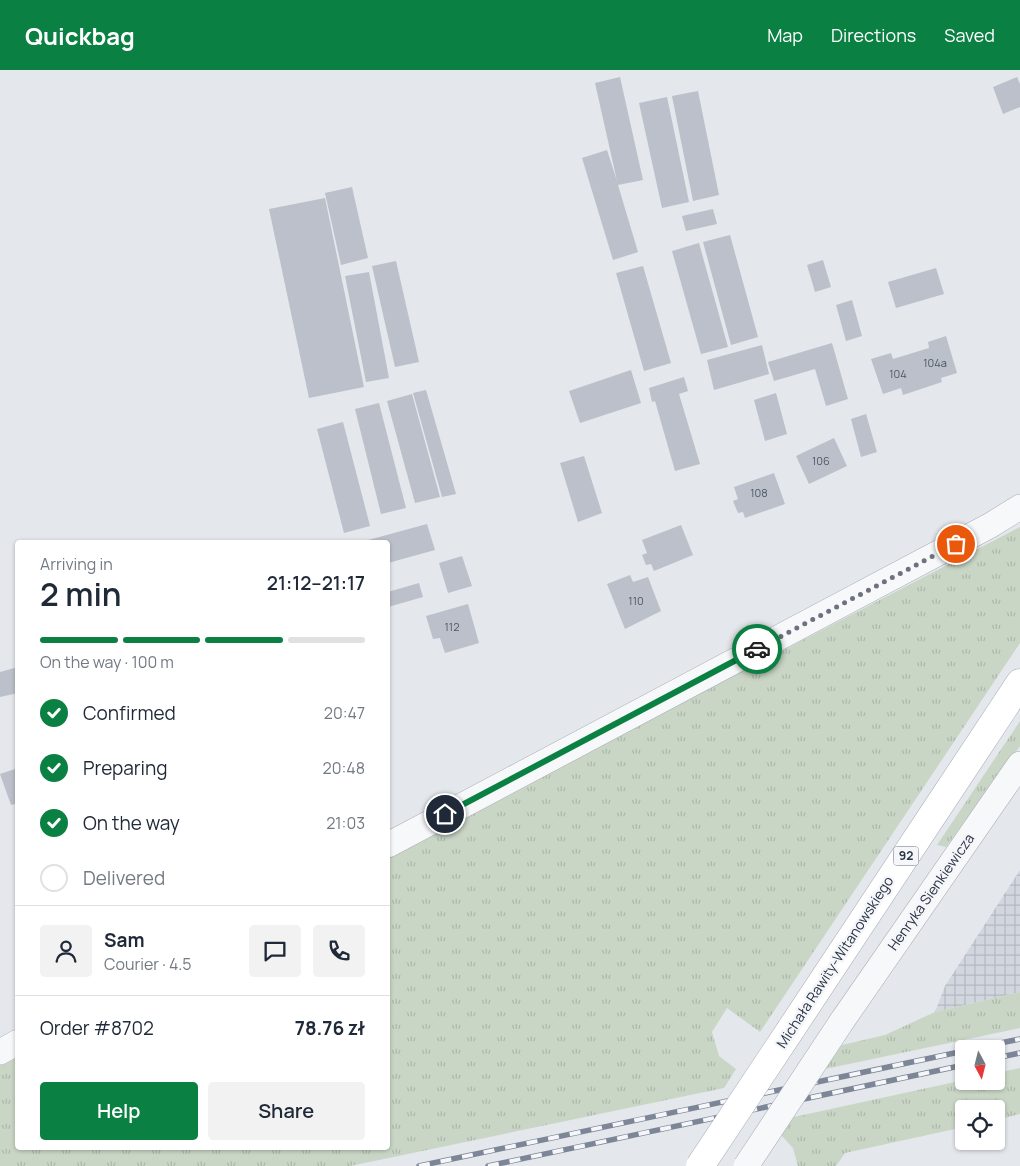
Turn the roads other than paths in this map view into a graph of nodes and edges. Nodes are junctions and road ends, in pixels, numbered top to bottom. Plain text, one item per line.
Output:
1 (1020, 507) edge
2 (1020, 683) edge
3 (1020, 764) edge
4 (390, 844) edge
5 (15, 1044) edge
6 (0, 1052) edge
7 (700, 1166) edge
8 (746, 1166) edge

1 - 4 street
2 - 7 main road, Michała Rawity-Witanowskiego / 92, bridge
3 - 8 street, Henryka Sienkiewicza, bridge
5 - 6 street

